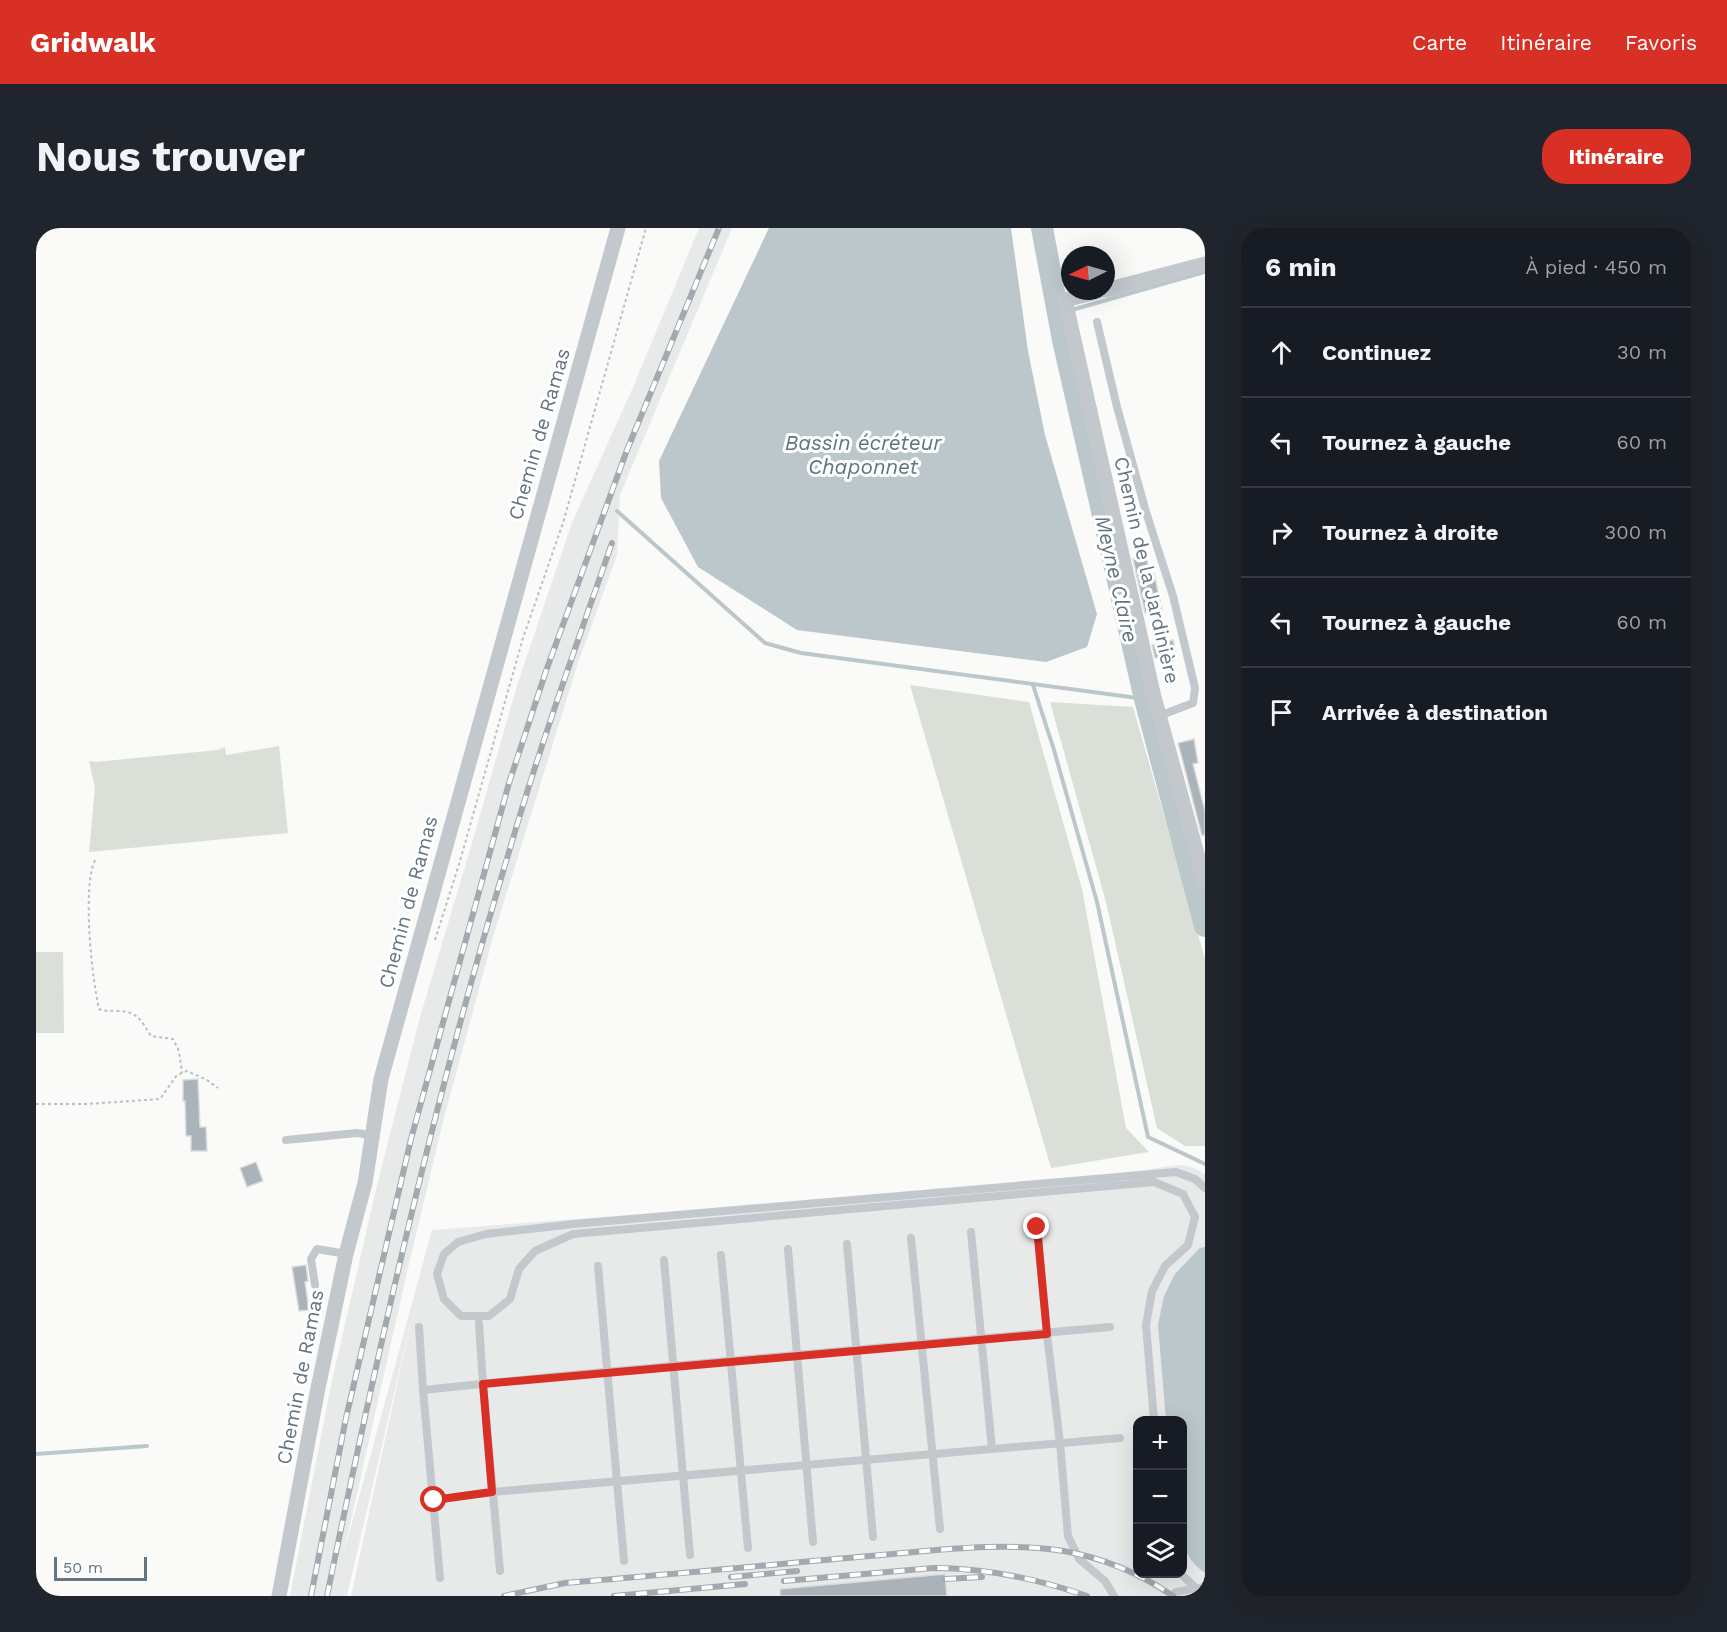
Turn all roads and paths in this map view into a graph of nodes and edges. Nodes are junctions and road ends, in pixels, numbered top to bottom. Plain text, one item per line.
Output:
1 (618, 228) edge
2 (646, 228) edge
3 (1205, 264) edge
4 (1115, 288) edge
5 (1065, 300) edge
6 (1097, 322) dead end
7 (1159, 716) junction
8 (95, 860) dead end
9 (1205, 883) edge
10 (435, 940) dead end
11 (182, 1073) junction
12 (219, 1088) dead end
13 (36, 1104) edge
14 (372, 1138) junction
15 (286, 1140) dead end
16 (1205, 1188) edge
17 (1037, 1227) dead end
18 (971, 1232) dead end
19 (911, 1238) dead end
20 (847, 1244) dead end
21 (788, 1249) dead end
22 (346, 1254) junction
23 (721, 1255) dead end
24 (664, 1260) dead end
25 (598, 1266) dead end
26 (315, 1285) dead end
27 (479, 1323) dead end
28 (419, 1327) dead end
29 (1110, 1327) dead end
30 (1047, 1334) junction
31 (981, 1339) junction
32 (921, 1344) junction
33 (856, 1350) junction
34 (798, 1355) junction
35 (732, 1361) junction
36 (674, 1366) junction
37 (608, 1372) junction
38 (483, 1384) junction
39 (423, 1390) junction
40 (1154, 1416) edge
41 (1120, 1438) dead end
42 (1060, 1443) junction
43 (992, 1449) junction
44 (932, 1454) junction
45 (866, 1460) junction
46 (806, 1465) junction
47 (741, 1471) junction
48 (683, 1476) junction
49 (617, 1482) junction
50 (492, 1492) junction
51 (434, 1500) junction
52 (940, 1529) dead end
53 (873, 1536) dead end
54 (813, 1542) dead end
55 (748, 1548) dead end
56 (690, 1555) dead end
57 (624, 1561) dead end
58 (500, 1571) dead end
59 (440, 1578) dead end
60 (1187, 1578) edge
61 (1201, 1588) edge
62 (279, 1596) edge
63 (1114, 1596) edge
64 (1172, 1596) edge

1 - 14 street, Chemin de Ramas
2 - 10 path
3 - 4 street
5 - 7 street, Chemin de la Jardinière
6 - 7 lane
7 - 9 street, Chemin de la Jardinière
8 - 11 path
11 - 12 path
11 - 13 path
14 - 15 lane
14 - 22 street, Chemin de Ramas
16 - 40 lane
17 - 30 lane
18 - 31 lane
19 - 32 lane
20 - 33 lane
21 - 34 lane
22 - 26 lane
22 - 62 street, Chemin de Ramas
23 - 35 lane
24 - 36 lane
25 - 37 lane
27 - 38 lane
28 - 39 lane
29 - 30 lane
30 - 31 lane
30 - 42 lane
31 - 32 lane
31 - 43 lane
32 - 33 lane
32 - 44 lane
33 - 34 lane
33 - 45 lane
34 - 35 lane
34 - 46 lane
35 - 36 lane
35 - 47 lane
36 - 37 lane
36 - 48 lane
37 - 38 lane
37 - 49 lane
38 - 39 lane
38 - 50 lane
39 - 51 lane
41 - 42 lane
42 - 43 lane
42 - 63 lane
43 - 44 lane
44 - 45 lane
44 - 52 lane
45 - 46 lane
45 - 53 lane
46 - 47 lane
46 - 54 lane
47 - 48 lane
47 - 55 lane
48 - 49 lane
48 - 56 lane
49 - 50 lane
49 - 57 lane
50 - 51 lane
50 - 58 lane
51 - 59 lane
60 - 61 lane
61 - 64 lane

